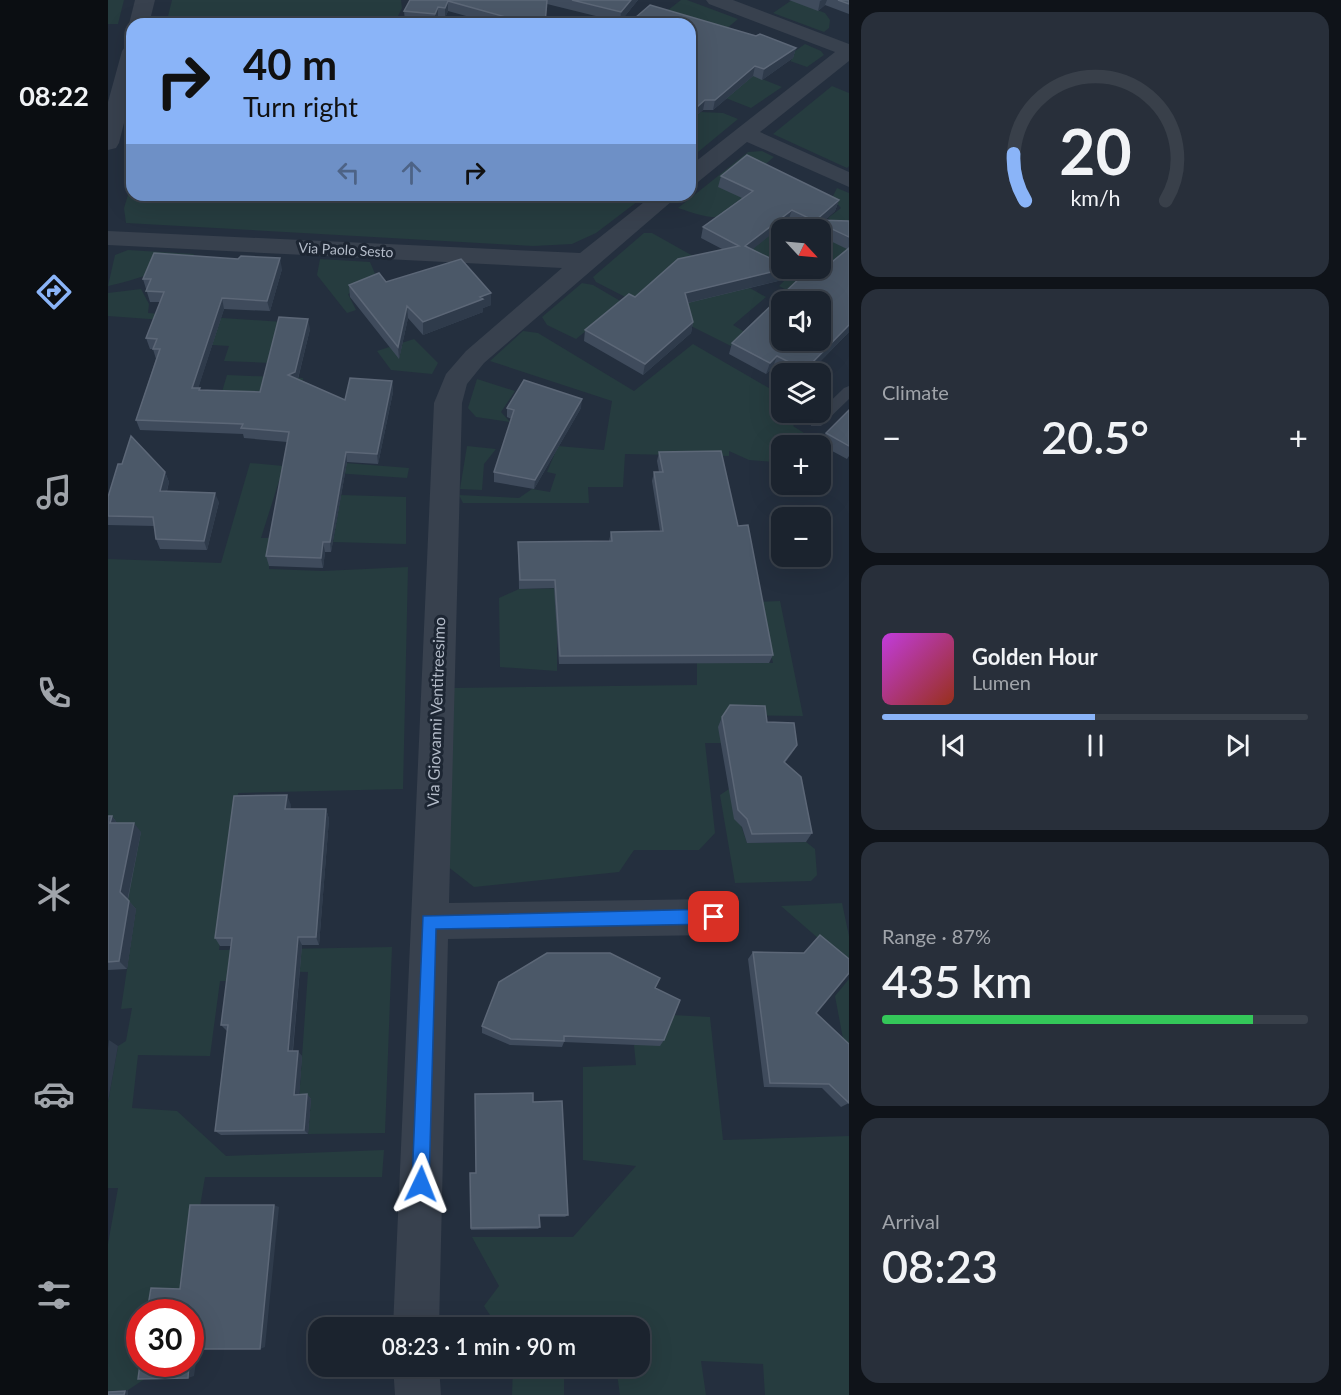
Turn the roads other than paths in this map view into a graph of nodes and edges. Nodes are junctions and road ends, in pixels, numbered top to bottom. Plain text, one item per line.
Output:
1 (145, 0) edge
2 (716, 0) edge
3 (140, 18) edge
4 (849, 51) edge
5 (126, 74) edge
6 (745, 133) junction
7 (108, 143) edge
8 (696, 172) edge
9 (849, 180) edge
10 (660, 201) edge
11 (108, 238) edge
12 (585, 261) junction
13 (849, 391) edge
14 (831, 408) edge
15 (714, 917) dead end
16 (429, 921) junction
17 (416, 1317) edge
18 (417, 1377) edge
19 (418, 1395) edge

1 - 3 street
2 - 4 street
4 - 6 street
5 - 7 street
6 - 8 street
6 - 9 street
10 - 12 street, Via Giovanni Ventitreesimo
11 - 12 street, Via Paolo Sesto
12 - 16 street, Via Giovanni Ventitreesimo
13 - 14 lane
15 - 16 street
16 - 17 street, Via Giovanni Ventitreesimo
18 - 19 street

